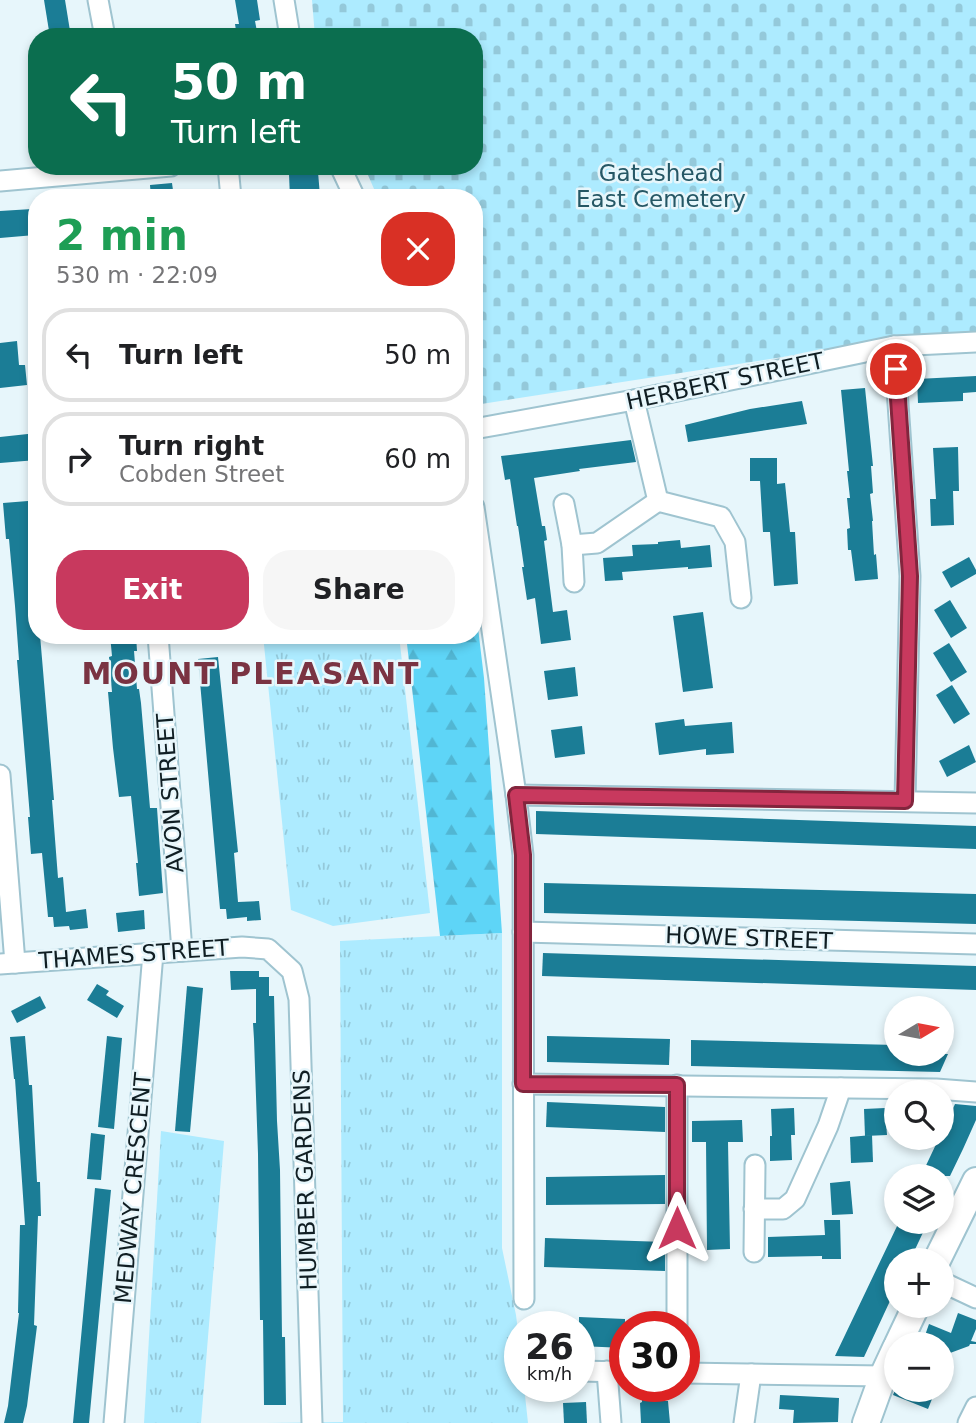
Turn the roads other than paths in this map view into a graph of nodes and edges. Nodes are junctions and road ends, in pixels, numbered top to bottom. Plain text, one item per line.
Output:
1 (98, 0) edge
2 (284, 0) edge
3 (103, 28) edge
4 (289, 28) edge
5 (59, 175) edge
6 (0, 181) edge
7 (976, 342) edge
8 (894, 346) junction
9 (634, 400) junction
10 (483, 427) edge
11 (658, 500) junction
12 (564, 504) dead end
13 (572, 545) junction
14 (483, 569) edge
15 (574, 582) dead end
16 (741, 598) dead end
17 (159, 644) edge
18 (0, 775) edge
19 (516, 795) junction
20 (905, 801) junction
21 (976, 803) edge
22 (2, 821) edge
23 (523, 932) junction
24 (976, 944) edge
25 (268, 949) joint
26 (182, 951) junction
27 (153, 953) junction
28 (7, 964) edge
29 (523, 1084) junction
30 (677, 1085) junction
31 (841, 1088) junction
32 (976, 1091) edge
33 (755, 1165) dead end
34 (976, 1181) edge
35 (754, 1209) junction
36 (943, 1248) edge
37 (754, 1252) dead end
38 (954, 1288) edge
39 (976, 1298) edge
40 (524, 1299) dead end
41 (677, 1311) edge
42 (700, 1373) edge
43 (751, 1374) junction
44 (883, 1376) joint
45 (613, 1402) edge
46 (976, 1407) edge
47 (114, 1423) edge
48 (312, 1423) edge
49 (611, 1423) edge
50 (744, 1423) edge
51 (866, 1423) edge
52 (968, 1423) edge

1 - 3 street
2 - 4 street
5 - 6 street
7 - 8 street, HERBERT STREET
8 - 9 street, HERBERT STREET
8 - 20 street
9 - 10 street, HERBERT STREET
9 - 11 street
11 - 13 street
11 - 16 street
12 - 13 street
13 - 15 street
14 - 19 street
17 - 26 street, AVON STREET
18 - 22 street
19 - 20 street
19 - 23 street
20 - 21 street
22 - 28 street
23 - 24 street, HOWE STREET
23 - 29 street
25 - 26 street, THAMES STREET
25 - 48 street, HUMBER GARDENS
26 - 27 street, THAMES STREET
27 - 28 street, THAMES STREET
27 - 47 street, MEDWAY CRESCENT
29 - 30 street
29 - 40 street
30 - 31 street
30 - 41 street
31 - 32 street
31 - 35 street
33 - 35 street
34 - 36 main road
35 - 37 street
38 - 39 street
42 - 43 street
43 - 44 street
43 - 50 street
44 - 51 main road
45 - 49 street
46 - 52 street

